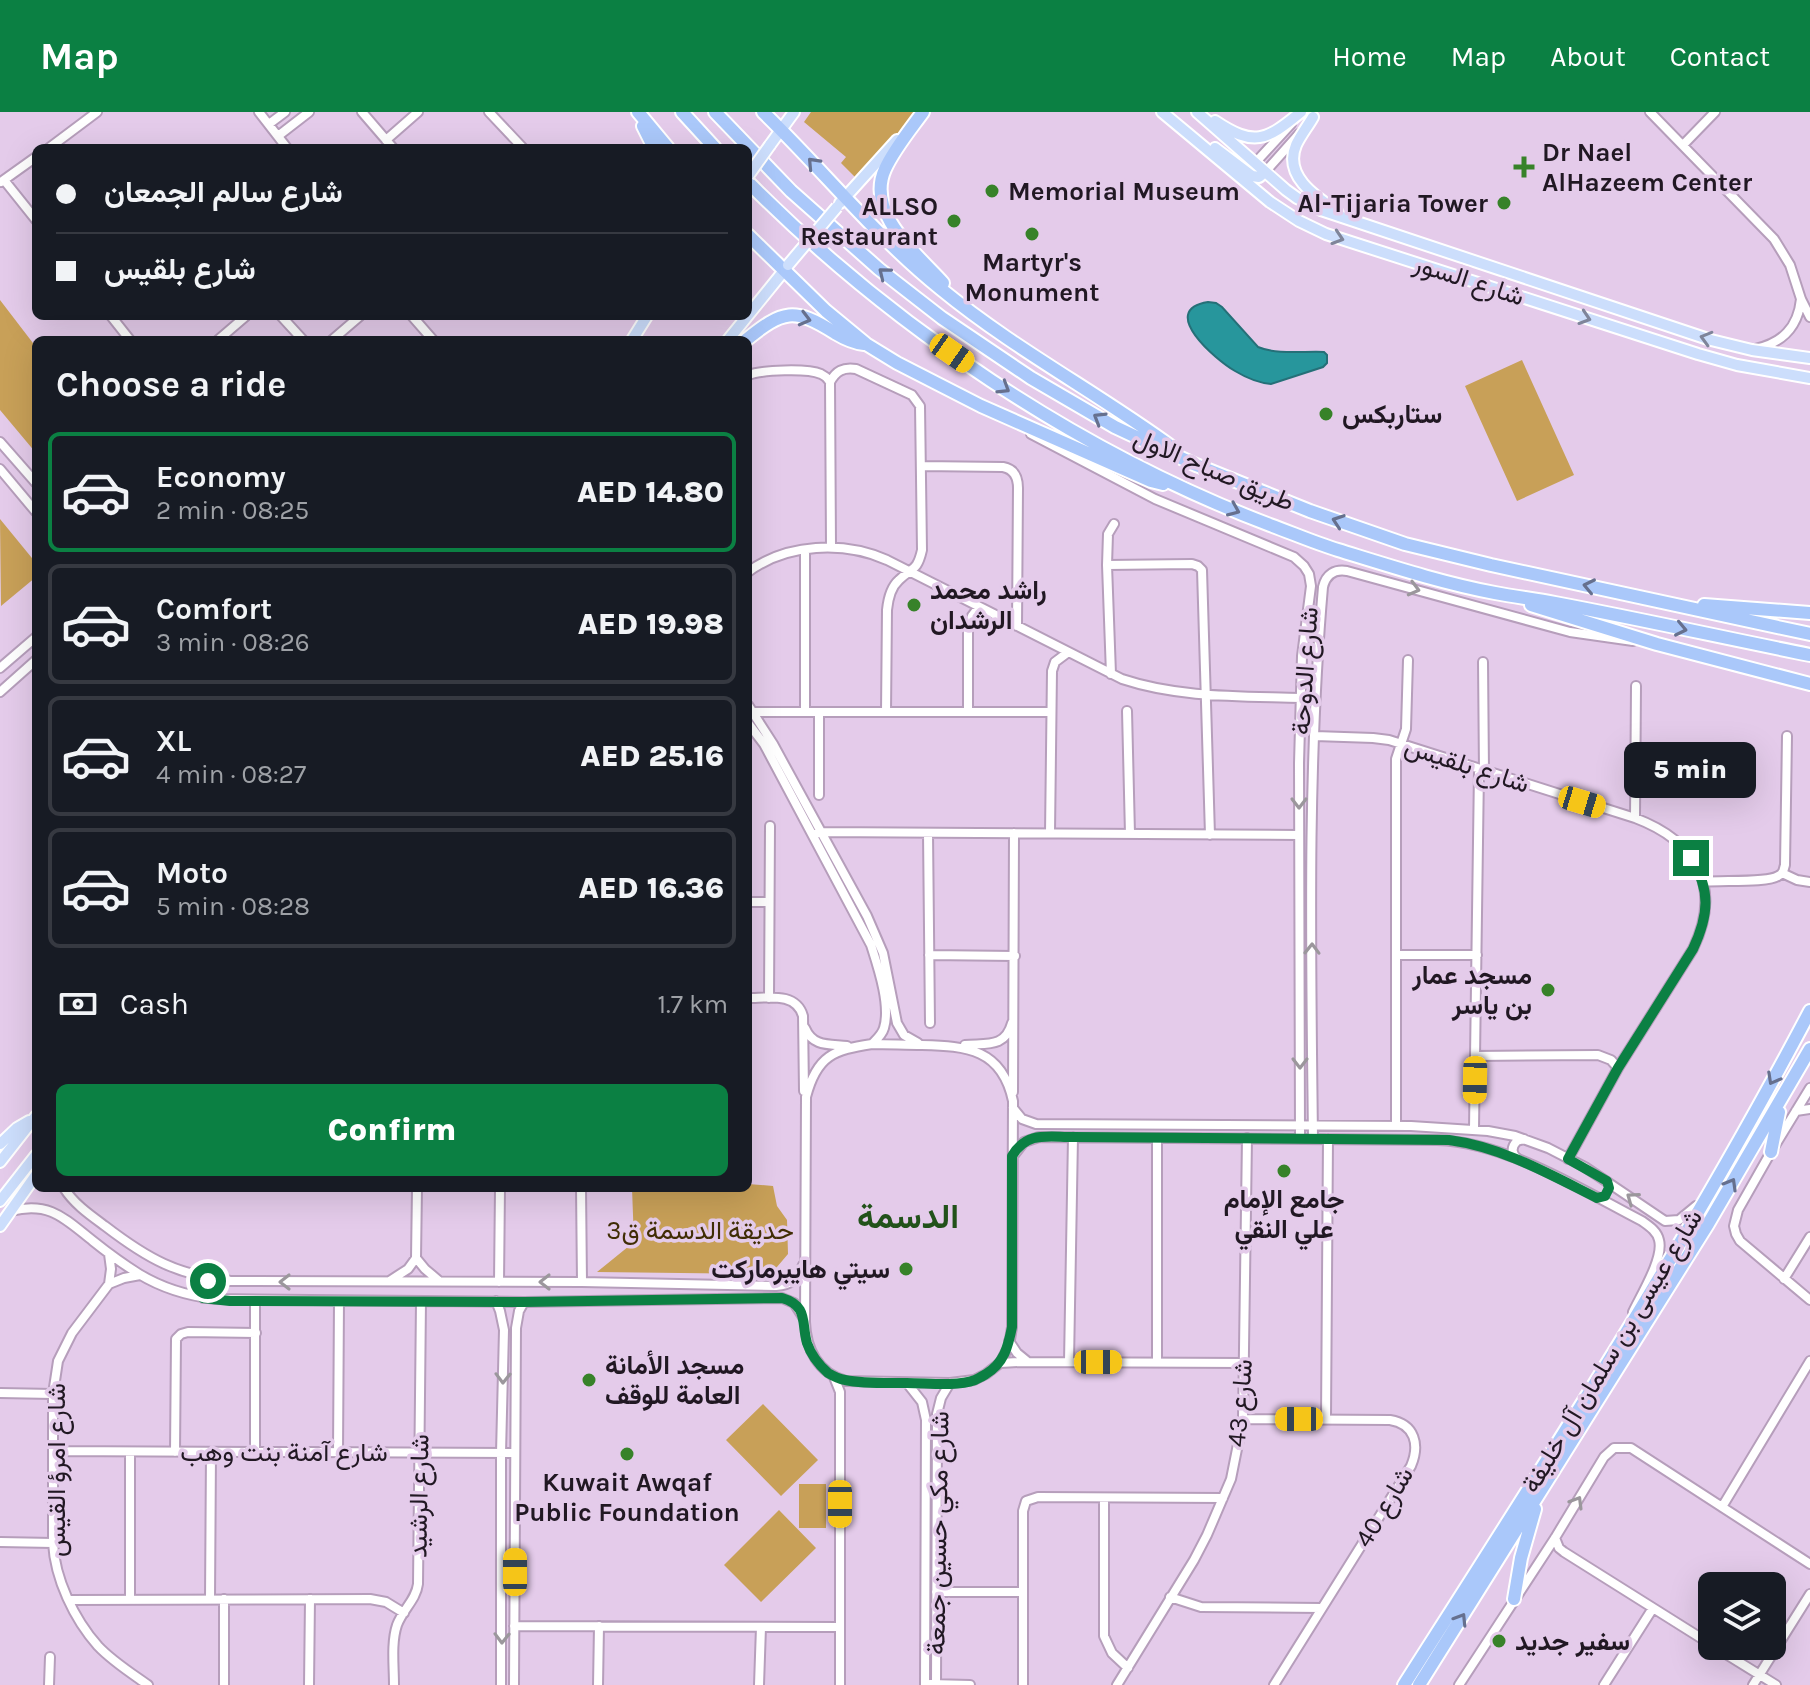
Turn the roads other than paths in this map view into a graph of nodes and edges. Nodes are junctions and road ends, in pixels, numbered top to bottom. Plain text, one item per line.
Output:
1 (97, 112) edge
2 (259, 112) edge
3 (285, 112) edge
4 (309, 112) edge
5 (362, 112) edge
6 (418, 112) edge
7 (489, 112) edge
8 (682, 112) edge
9 (715, 112) edge
10 (763, 112) edge
11 (794, 112) edge
12 (923, 112) edge
13 (1162, 112) edge
14 (1200, 112) edge
15 (1302, 112) edge
16 (1650, 112) edge
17 (1715, 112) edge
18 (639, 114) edge
19 (1316, 115) edge
20 (269, 124) junction
21 (781, 129) junction
22 (1188, 135) junction
23 (278, 136) junction
24 (54, 144) edge
25 (284, 144) edge
26 (389, 144) edge
27 (519, 144) edge
28 (652, 144) edge
29 (665, 144) edge
30 (711, 144) edge
31 (746, 144) edge
32 (1683, 145) junction
33 (752, 150) edge
34 (32, 160) edge
35 (1255, 163) junction
36 (1265, 172) junction
37 (752, 173) edge
38 (1249, 174) junction
39 (2, 181) edge
40 (752, 183) edge
41 (1258, 192) junction
42 (841, 202) junction
43 (32, 215) edge
44 (1352, 221) junction
45 (752, 238) edge
46 (786, 268) junction
47 (1801, 299) junction
48 (752, 310) edge
49 (967, 310) junction
50 (1810, 317) edge
51 (114, 320) edge
52 (241, 320) edge
53 (285, 320) edge
54 (355, 320) edge
55 (416, 320) edge
56 (744, 320) edge
57 (127, 336) edge
58 (223, 336) edge
59 (299, 336) edge
60 (337, 336) edge
61 (430, 336) edge
62 (731, 336) edge
63 (751, 336) edge
64 (866, 344) junction
65 (1752, 350) junction
66 (1810, 358) edge
67 (752, 374) edge
68 (1810, 378) edge
69 (830, 382) junction
70 (981, 406) junction
71 (0, 442) edge
72 (1196, 465) junction
73 (921, 466) junction
74 (0, 469) edge
75 (32, 477) edge
76 (1189, 491) junction
77 (32, 507) edge
78 (1114, 524) dead end
79 (831, 547) junction
80 (805, 550) junction
81 (1107, 565) junction
82 (752, 570) edge
83 (910, 572) junction
84 (1494, 593) junction
85 (1665, 603) junction
86 (979, 607) junction
87 (1810, 613) edge
88 (1017, 626) junction
89 (1810, 634) edge
90 (32, 640) edge
91 (1304, 641) junction
92 (1657, 644) junction
93 (1318, 646) junction
94 (1067, 653) junction
95 (1810, 655) edge
96 (1408, 660) dead end
97 (1483, 662) dead end
98 (32, 664) edge
99 (0, 668) edge
100 (1111, 674) junction
101 (1636, 686) dead end
102 (1810, 686) edge
103 (0, 692) edge
104 (1206, 694) junction
105 (1301, 698) junction
106 (752, 709) edge
107 (1127, 711) dead end
108 (752, 712) edge
109 (805, 712) junction
110 (819, 712) junction
111 (886, 712) junction
112 (968, 712) junction
113 (1050, 712) junction
114 (752, 728) edge
115 (1315, 736) junction
116 (1787, 736) dead end
117 (1401, 744) junction
118 (1299, 763) junction
119 (1314, 763) junction
120 (1482, 771) junction
121 (819, 795) dead end
122 (1635, 818) junction
123 (770, 826) dead end
124 (928, 833) junction
125 (1014, 833) junction
126 (1050, 833) junction
127 (817, 834) junction
128 (1130, 834) junction
129 (1210, 835) junction
130 (1299, 835) junction
131 (1782, 873) junction
132 (1704, 882) junction
133 (1810, 882) edge
134 (752, 902) edge
135 (769, 902) junction
136 (929, 955) junction
137 (1396, 955) junction
138 (1477, 955) junction
139 (1015, 956) junction
140 (752, 998) edge
141 (769, 998) junction
142 (1015, 1010) junction
143 (1810, 1011) edge
144 (803, 1023) junction
145 (930, 1023) dead end
146 (872, 1044) junction
147 (922, 1045) junction
148 (952, 1046) junction
149 (853, 1047) junction
150 (1810, 1049) edge
151 (1475, 1056) junction
152 (1618, 1068) junction
153 (1809, 1090) edge
154 (1784, 1093) junction
155 (1013, 1104) junction
156 (805, 1106) junction
157 (1810, 1106) edge
158 (1796, 1111) junction
159 (32, 1119) edge
160 (32, 1121) edge
161 (1300, 1125) junction
162 (1312, 1125) junction
163 (1396, 1126) junction
164 (1474, 1129) junction
165 (1073, 1137) junction
166 (1157, 1138) junction
167 (1247, 1138) junction
168 (1300, 1139) junction
169 (1313, 1139) junction
170 (1328, 1139) junction
171 (1525, 1139) junction
172 (0, 1144) edge
173 (1771, 1152) junction
174 (1012, 1156) junction
175 (1518, 1159) junction
176 (1568, 1159) junction
177 (32, 1160) edge
178 (0, 1162) edge
179 (1721, 1171) junction
180 (32, 1181) edge
181 (1607, 1181) junction
182 (67, 1192) edge
183 (417, 1192) edge
184 (500, 1192) edge
185 (581, 1192) edge
186 (1597, 1198) junction
187 (0, 1201) edge
188 (11, 1211) junction
189 (90, 1215) junction
190 (0, 1226) edge
191 (80, 1231) junction
192 (1810, 1237) edge
193 (109, 1254) junction
194 (416, 1258) junction
195 (805, 1260) junction
196 (188, 1273) junction
197 (140, 1275) junction
198 (211, 1279) junction
199 (1784, 1279) junction
200 (390, 1280) junction
201 (356, 1281) junction
202 (441, 1281) junction
203 (499, 1282) junction
204 (582, 1282) junction
205 (620, 1283) junction
206 (109, 1284) junction
207 (180, 1291) junction
208 (203, 1298) junction
209 (357, 1300) junction
210 (620, 1300) junction
211 (1810, 1300) edge
212 (255, 1301) junction
213 (339, 1301) junction
214 (421, 1301) junction
215 (496, 1301) junction
216 (524, 1302) junction
217 (805, 1322) junction
218 (256, 1333) junction
219 (1009, 1341) junction
220 (1616, 1348) junction
221 (1810, 1361) edge
222 (1029, 1362) junction
223 (1069, 1362) junction
224 (1157, 1362) junction
225 (1000, 1363) junction
226 (1244, 1363) junction
227 (834, 1377) junction
228 (852, 1381) junction
229 (907, 1383) junction
230 (950, 1383) junction
231 (840, 1392) junction
232 (0, 1393) edge
233 (53, 1394) junction
234 (1243, 1419) junction
235 (1326, 1419) junction
236 (53, 1451) junction
237 (130, 1452) junction
238 (175, 1452) junction
239 (211, 1452) junction
240 (255, 1452) junction
241 (338, 1452) junction
242 (420, 1453) junction
243 (501, 1453) junction
244 (515, 1453) junction
245 (1540, 1492) junction
246 (1104, 1498) junction
247 (1223, 1498) junction
248 (1722, 1507) junction
249 (1555, 1538) junction
250 (0, 1542) edge
251 (53, 1543) junction
252 (1564, 1552) junction
253 (1546, 1553) junction
254 (1810, 1564) edge
255 (936, 1592) junction
256 (1022, 1592) junction
257 (1810, 1594) edge
258 (1170, 1597) junction
259 (130, 1599) junction
260 (210, 1599) junction
261 (224, 1599) junction
262 (310, 1599) junction
263 (1514, 1599) junction
264 (69, 1600) junction
265 (1322, 1608) junction
266 (1653, 1608) junction
267 (404, 1613) junction
268 (514, 1626) junction
269 (599, 1626) junction
270 (761, 1627) junction
271 (840, 1627) junction
272 (1698, 1636) edge
273 (50, 1657) dead end
274 (1736, 1660) edge
275 (1128, 1668) junction
276 (1760, 1675) junction
277 (135, 1680) edge
278 (1461, 1683) edge
279 (49, 1685) edge
280 (148, 1685) edge
281 (224, 1685) edge
282 (309, 1685) edge
283 (394, 1685) edge
284 (501, 1685) edge
285 (514, 1685) edge
286 (598, 1685) edge
287 (759, 1685) edge
288 (840, 1685) edge
289 (925, 1685) edge
290 (936, 1685) edge
291 (970, 1685) edge
292 (1023, 1685) edge
293 (1117, 1685) edge
294 (1274, 1685) edge
295 (1404, 1685) edge
296 (1419, 1685) edge
297 (1604, 1685) edge
298 (1753, 1685) edge
299 (1776, 1685) edge

1 - 24 street
2 - 20 street
3 - 20 street
4 - 23 street
5 - 26 street
6 - 26 street
7 - 27 street
8 - 30 highway
31 -> 9 highway, طريق صباح الاول
10 - 21 highway
11 - 21 main road
12 - 42 main road
12 - 49 highway
13 - 22 main road, شارع السور
14 - 15 main road
14 - 35 main road, شارع السور
15 - 35 street
16 - 32 street
17 - 32 street
18 - 28 highway
18 - 29 highway
19 - 36 street
19 - 44 main road
20 - 23 street
21 - 37 main road, bridge
42 -> 21 highway
22 - 38 main road
22 - 41 main road, شارع السور
23 - 25 street
32 - 47 street
72 -> 33 highway, طريق صباح الاول
34 - 39 street
35 - 36 main road, شارع السور
35 - 38 main road
36 - 38 main road
36 - 44 main road, شارع السور
38 - 41 main road
39 - 43 street
40 -> 76 highway, طريق صباح الاول
41 -> 68 main road, شارع السور
42 - 46 main road, bridge
42 - 49 highway
65 -> 44 main road, شارع السور
45 - 46 highway
46 - 48 main road
46 - 64 highway
47 - 50 street
47 - 65 street
49 - 72 highway
51 - 57 street
52 - 58 street
53 - 59 street
54 - 60 street
55 - 61 street
56 - 62 main road
63 -> 64 highway
64 - 70 highway
65 - 66 main road, شارع السور
67 - 69 street
69 - 73 street
69 - 79 street
70 - 76 highway
70 - 91 street, شارع الدوحة
71 - 75 street
85 -> 72 highway, طريق صباح الاول
73 - 83 street
73 - 88 street
74 - 77 street
76 -> 84 highway, طريق صباح الاول
78 - 81 street
79 - 80 street
79 - 83 street
80 - 82 street
80 - 109 street
81 - 100 street
81 - 104 street
83 - 86 street
83 - 111 street
84 - 92 highway
84 -> 95 highway, طريق صباح الاول
85 - 87 highway
85 - 89 highway, طريق صباح الاول
86 - 88 street
86 - 112 street
88 - 94 street
90 - 99 street
91 - 93 street
91 - 105 street, شارع الدوحة
93 -> 92 street, شارع الدوحة
92 - 102 highway
93 - 115 street, شارع الدوحة
94 - 100 street
94 - 113 street
96 - 117 street
97 - 120 street
98 - 103 street
100 - 104 street
101 - 122 street
104 - 105 street
104 - 129 street
105 - 118 street, شارع الدوحة
106 - 109 street
107 - 128 street
108 - 127 street
109 - 110 street
110 - 111 street
110 - 121 street
111 - 112 street
112 - 113 street
113 - 126 street
114 - 127 street
115 - 117 street, شارع بلقيس
115 - 119 street, شارع الدوحة
116 - 131 street
117 - 120 street, شارع بلقيس
117 - 137 street
118 - 119 street
118 -> 130 street, شارع الدوحة
162 -> 119 street, شارع الدوحة
120 - 122 street, شارع بلقيس
120 - 138 street
122 - 132 street, شارع بلقيس
123 - 135 street
124 - 125 street
124 - 127 street
124 - 136 street
125 - 126 street
125 - 139 street
126 - 128 street
127 - 146 street
127 - 147 street
128 - 129 street
129 - 130 street
130 -> 161 street, شارع الدوحة
131 - 132 street
131 - 133 street
132 - 152 street
134 - 135 street
135 - 141 street
136 - 139 street
136 - 145 street
137 - 138 street
137 - 163 street
138 - 151 street
139 - 142 street
140 - 141 street
141 - 144 street
142 - 148 street
142 - 155 street
143 -> 179 highway, شارع عيسى بن سلمان آل خليفة
144 - 149 street
144 - 156 street
146 - 147 street
146 - 149 street
147 - 148 street
148 - 155 street
149 - 156 street
150 - 154 highway, شارع عيسى بن سلمان آل خليفة
151 - 152 street
151 - 164 street
152 - 176 street
153 - 157 street
153 - 158 street
154 - 173 highway
245 -> 154 highway, شارع عيسى بن سلمان آل خليفة
155 - 161 street
155 - 174 street
156 - 195 street
157 - 158 street
158 - 173 street
159 - 172 main road
160 - 178 main road
161 - 162 street
161 - 168 street, شارع الدوحة
162 - 163 street
162 - 169 street, شارع الدوحة
163 - 164 street
164 - 171 street
165 - 166 street
165 - 174 street
165 - 223 street
166 - 167 street
166 - 224 street
167 - 168 street
167 - 226 street, شارع 43
168 - 169 street
169 - 170 street
170 - 175 street
170 - 235 street
171 - 175 street
171 - 176 street
173 - 199 street
174 - 219 street
175 - 186 street
176 - 181 street
177 - 187 main road
179 -> 181 street
179 - 220 highway, شارع عيسى بن سلمان آل خليفة
180 - 188 main road
181 - 186 street
182 - 189 street
183 - 194 street
184 - 203 street
185 - 204 street
186 - 220 street
188 - 190 main road
188 - 191 street
189 - 191 street
189 - 196 street
191 - 193 street
192 - 199 street
193 - 197 street
193 - 206 street
194 - 200 street
194 - 202 street
195 - 205 street
195 - 217 street
196 - 198 street
196 - 207 street
197 - 206 street
197 - 207 street
201 -> 198 street
198 - 208 street
199 - 211 street
200 - 201 street
200 - 202 street
201 - 209 street
202 - 203 street
204 -> 203 street
204 - 205 street
205 - 210 street
206 - 233 street, شارع امرؤ القيس
207 - 208 street
208 - 212 street
209 - 213 street
209 - 214 street
210 - 216 street
210 - 217 street
212 - 213 street
212 - 218 street
213 - 241 street
214 - 215 street
214 - 242 street, شارع الرشيد
215 - 216 street
215 -> 243 street
216 - 244 street
217 - 227 street
218 - 238 street
218 - 240 street
219 - 222 street
219 - 225 street
220 - 295 highway, شارع عيسى بن سلمان آل خليفة
221 - 248 street
222 - 223 street
222 - 225 street
223 - 224 street
224 - 226 street
225 - 230 street
226 - 234 street, شارع 43
227 - 228 street
227 - 231 street
228 - 229 street
228 - 231 street
229 - 230 street
229 - 289 street, شارع مكي حسين جمعة
230 - 255 street, شارع مكي حسين جمعة
231 - 271 street
232 - 233 street
233 - 236 street, شارع امرؤ القيس
234 - 235 street, شارع 40
234 - 247 street, شارع 43
235 - 265 street, شارع 40
236 - 237 street, شارع آمنة بنت وهب
236 - 251 street, شارع امرؤ القيس
237 - 238 street, شارع آمنة بنت وهب
237 - 259 street
238 - 239 street, شارع آمنة بنت وهب
239 - 240 street, شارع آمنة بنت وهب
239 - 260 street
240 - 241 street, شارع آمنة بنت وهب
241 - 242 street, شارع آمنة بنت وهب
242 - 243 street, شارع آمنة بنت وهب
242 - 267 street, شارع الرشيد
243 - 244 street, شارع آمنة بنت وهب
243 -> 284 street
244 - 268 street
245 - 263 highway
296 -> 245 highway, شارع عيسى بن سلمان آل خليفة
246 - 247 street
246 - 256 street
246 - 275 street
247 - 258 street, شارع 43
249 -> 248 street
248 - 254 street
249 - 252 street
249 - 253 street
250 - 251 street
251 - 264 street, شارع امرؤ القيس
252 - 253 street
252 - 266 street
253 - 263 street
255 - 256 street
255 - 290 street, شارع مكي حسين جمعة
256 - 292 street
257 - 276 street
258 - 265 street
258 - 275 street, شارع 43
259 - 260 street
259 - 264 street
260 - 261 street
261 - 262 street
261 - 281 street
262 - 267 street
262 - 282 street
263 - 278 street
264 - 277 street, شارع امرؤ القيس
265 - 294 street, شارع 40
266 - 272 street
266 - 297 street
267 - 283 street, شارع الرشيد
268 - 269 street
268 - 285 street
269 - 270 street
269 - 286 street
270 - 271 street
270 - 287 street
271 - 288 street
273 - 279 street
274 - 276 street
275 - 293 street, شارع 43
276 - 298 street
276 - 299 street
277 - 280 street, شارع امرؤ القيس
289 - 290 street
290 - 291 street

